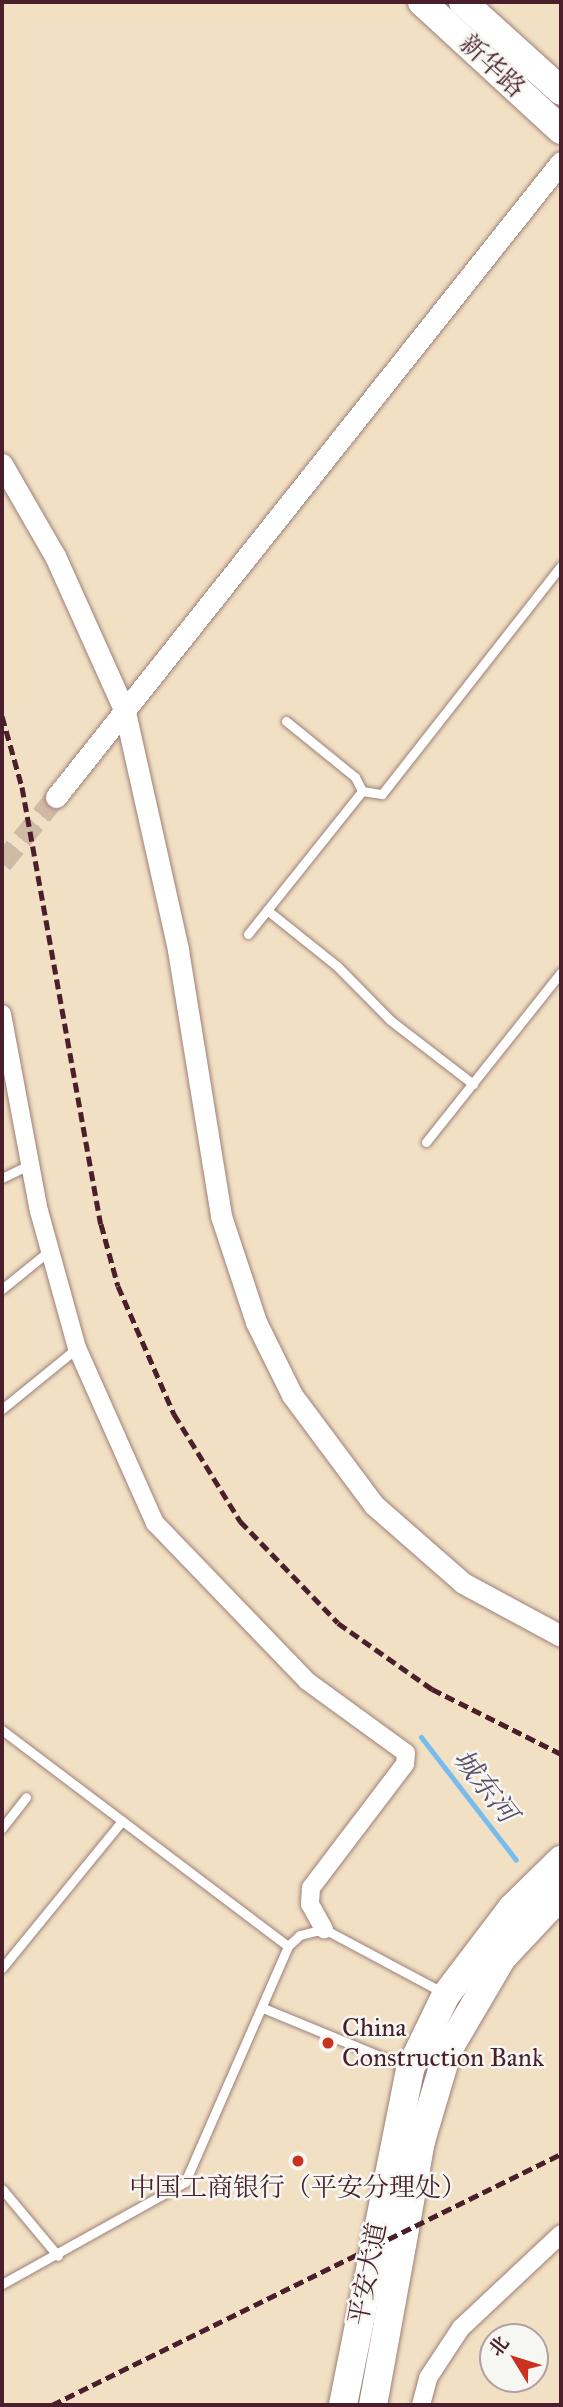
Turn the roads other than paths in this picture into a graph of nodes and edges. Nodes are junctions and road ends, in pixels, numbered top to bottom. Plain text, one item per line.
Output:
1 (422, 2) edge
2 (463, 2) edge
3 (561, 91) edge
4 (561, 130) edge
5 (561, 162) edge
6 (2, 464) edge
7 (561, 566) edge
8 (125, 712) junction
9 (286, 721) dead end
10 (362, 791) junction
11 (56, 797) tunnel mouth
12 (267, 911) junction
13 (248, 934) dead end
14 (561, 972) edge
15 (2, 1014) edge
16 (5, 1058) edge
17 (473, 1084) junction
18 (426, 1142) dead end
19 (31, 1164) junction
20 (2, 1178) edge
21 (50, 1250) junction
22 (2, 1289) edge
23 (77, 1348) junction
24 (2, 1409) edge
25 (561, 1636) edge
26 (2, 1730) edge
27 (26, 1797) dead end
28 (122, 1821) junction
29 (2, 1828) edge
30 (561, 1860) edge
31 (561, 1895) edge
32 (324, 1929) junction
33 (288, 1947) junction
34 (2, 1968) edge
35 (446, 1995) junction
36 (263, 2008) junction
37 (410, 2069) junction
38 (2, 2189) edge
39 (561, 2234) edge
40 (58, 2256) junction
41 (2, 2284) edge
42 (343, 2405) edge
43 (373, 2405) edge
44 (421, 2405) edge

1 - 4 main road, 新华路
2 - 3 main road, 新华路
5 - 8 street
6 - 8 street
7 - 10 lane
8 - 11 street
8 - 25 street
9 - 10 lane
10 - 12 lane
12 - 13 lane
12 - 17 lane
14 - 17 lane
15 - 16 street
16 - 19 street
17 - 18 lane
19 - 20 lane
19 - 21 street
21 - 22 lane
21 - 23 street
23 - 24 lane
23 - 32 street
26 - 28 lane
27 - 29 lane
28 - 33 lane
28 - 34 lane
30 - 35 main road, 平安大道
31 - 43 main road, 平安大道
32 - 33 lane
32 - 35 lane
33 - 36 lane
35 - 37 main road, 平安大道
36 - 37 lane
36 - 40 lane
37 - 42 main road, 平安大道
38 - 40 lane
39 - 44 street
40 - 41 lane

